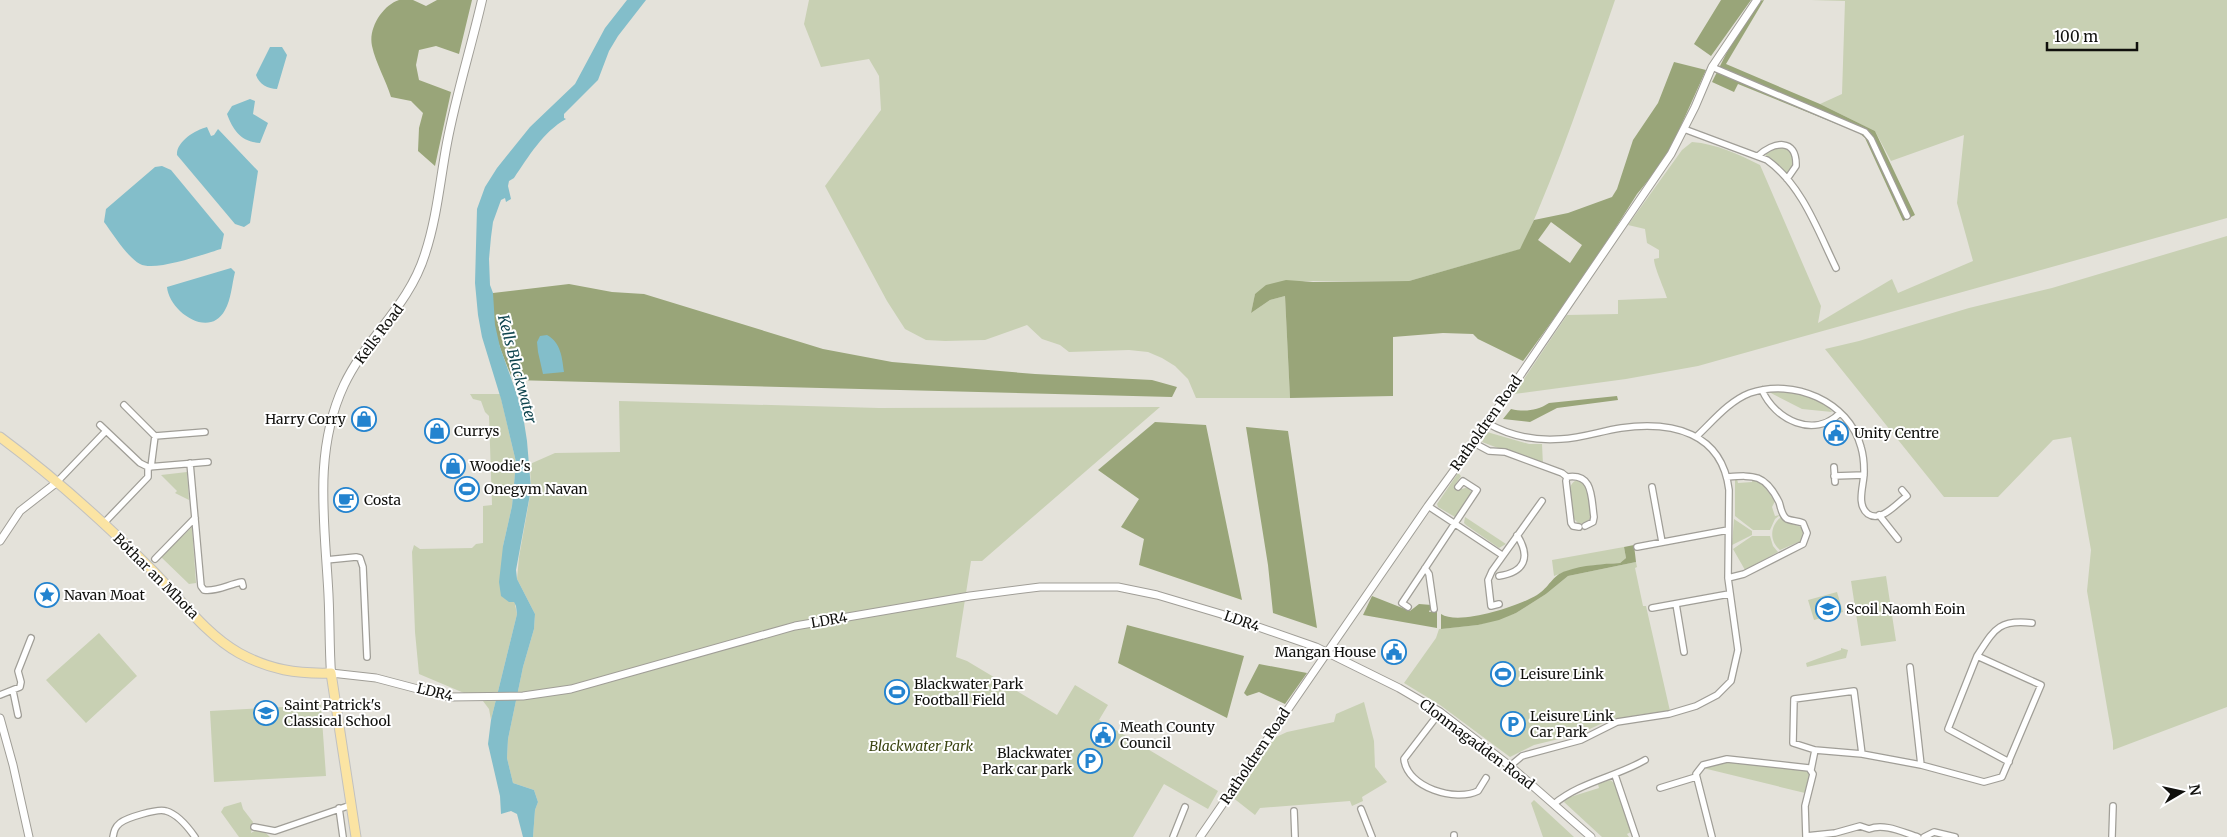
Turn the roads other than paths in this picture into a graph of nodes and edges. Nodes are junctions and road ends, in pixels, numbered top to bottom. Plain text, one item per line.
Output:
1 (482, 0) edge
2 (1757, 0) edge
3 (1712, 67) junction
4 (1684, 129) junction
5 (1758, 156) junction
6 (1787, 179) junction
7 (1907, 216) dead end
8 (1836, 268) dead end
9 (1762, 390) junction
10 (124, 405) dead end
11 (1840, 413) junction
12 (1487, 423) junction
13 (100, 425) dead end
14 (106, 431) junction
15 (205, 432) dead end
16 (155, 436) junction
17 (1697, 436) junction
18 (3, 439) edge
19 (1474, 443) junction
20 (208, 462) dead end
21 (190, 463) junction
22 (149, 467) junction
23 (1834, 467) dead end
24 (1864, 475) junction
25 (1567, 477) junction
26 (1727, 477) junction
27 (56, 482) junction
28 (1458, 487) dead end
29 (1652, 487) dead end
30 (1902, 490) dead end
31 (1542, 501) dead end
32 (1428, 506) junction
33 (1879, 516) junction
34 (195, 518) junction
35 (103, 524) junction
36 (1454, 524) junction
37 (1728, 530) junction
38 (1517, 535) junction
39 (1898, 539) dead end
40 (0, 541) edge
41 (1662, 542) junction
42 (1637, 547) dead end
43 (1502, 555) junction
44 (155, 558) dead end
45 (326, 560) junction
46 (1425, 568) junction
47 (1499, 576) dead end
48 (1728, 578) junction
49 (243, 586) dead end
50 (204, 590) junction
51 (1729, 594) junction
52 (197, 596) dead end
53 (1499, 604) dead end
54 (1676, 604) junction
55 (1408, 607) dead end
56 (1652, 608) dead end
57 (1434, 609) dead end
58 (2032, 623) dead end
59 (31, 638) dead end
60 (1327, 651) junction
61 (1684, 652) dead end
62 (1977, 656) junction
63 (367, 657) dead end
64 (1910, 667) dead end
65 (331, 673) junction
66 (13, 691) junction
67 (0, 695) edge
68 (1440, 712) junction
69 (18, 715) dead end
70 (0, 718) edge
71 (1815, 750) junction
72 (1862, 754) junction
73 (1645, 760) dead end
74 (2009, 762) junction
75 (1638, 764) junction
76 (1921, 765) junction
77 (1510, 766) junction
78 (1642, 770) dead end
79 (1811, 770) junction
80 (1696, 774) junction
81 (1615, 775) junction
82 (1486, 778) dead end
83 (1660, 788) dead end
84 (1554, 804) junction
85 (351, 805) junction
86 (2113, 806) dead end
87 (1185, 807) dead end
88 (338, 808) junction
89 (1361, 810) dead end
90 (1294, 811) dead end
91 (254, 827) dead end
92 (1869, 829) junction
93 (1174, 835) edge
94 (1806, 836) edge
95 (29, 837) edge
96 (113, 837) edge
97 (195, 837) edge
98 (343, 837) edge
99 (356, 837) edge
100 (1182, 837) edge
101 (1200, 837) edge
102 (1296, 837) edge
103 (1372, 837) edge
104 (1591, 837) edge
105 (1636, 837) edge
106 (1712, 837) edge
107 (1870, 837) edge
108 (1918, 837) edge
109 (1924, 837) edge
110 (1955, 837) edge
111 (2112, 837) edge

1 - 45 main road, Kells Road
2 - 3 street, Ratholdren Road
3 - 4 street, Ratholdren Road
3 - 7 street
4 - 5 street
4 - 12 street, Ratholdren Road
5 - 6 street
5 - 6 street
6 - 8 street
9 - 11 street
9 - 11 street
9 - 17 street
10 - 16 street
11 - 24 street
12 - 17 street
12 - 19 street, Ratholdren Road
13 - 14 street
14 - 22 street
14 - 27 street
15 - 16 street
16 - 22 street
17 - 26 street
18 - 27 main road, Bóthar an Mhota
19 - 25 street
19 - 32 street, Ratholdren Road
20 - 21 street
21 - 22 street
21 - 34 street
22 - 35 street
23 - 24 street
24 - 33 street
25 - 25 street
26 - 37 street
26 - 48 street
27 - 35 main road, Bóthar an Mhota
27 - 40 street
28 - 36 street
29 - 41 street
30 - 33 street
31 - 38 street
32 - 36 street
32 - 60 street, Ratholdren Road
33 - 39 street
34 - 44 street
34 - 50 street
35 - 65 main road, Bóthar an Mhota
36 - 43 street
36 - 46 street
37 - 41 street
37 - 48 street
38 - 43 street
38 - 47 street
41 - 42 street
43 - 53 street
45 - 63 street
45 - 65 main road, Kells Road
46 - 55 street
46 - 57 street
48 - 51 street
49 - 50 street
50 - 52 street
51 - 54 street
51 - 77 street
54 - 56 street
54 - 61 street
58 - 62 street
59 - 66 street
60 - 65 street, LDR4
60 - 68 street, Clonmagadden Road
60 - 101 street, Ratholdren Road
62 - 74 street
62 - 74 street
64 - 76 street
65 - 85 main road
66 - 67 street
66 - 69 street
68 - 77 street, Clonmagadden Road
68 - 82 street
70 - 95 street
71 - 72 street
71 - 72 street
71 - 79 street
72 - 76 street
73 - 75 street
74 - 76 street
75 - 78 street
75 - 81 street
77 - 84 street, Clonmagadden Road
79 - 80 street
79 - 94 street
80 - 83 street
80 - 106 street
81 - 84 street
81 - 105 street
84 - 104 street, Clonmagadden Road
85 - 88 street
85 - 99 main road
86 - 111 street
87 - 93 street
88 - 91 street
88 - 98 street
89 - 103 street
90 - 102 street
92 - 94 street
92 - 107 street
92 - 108 street
93 - 100 street
96 - 97 street
109 - 110 street

